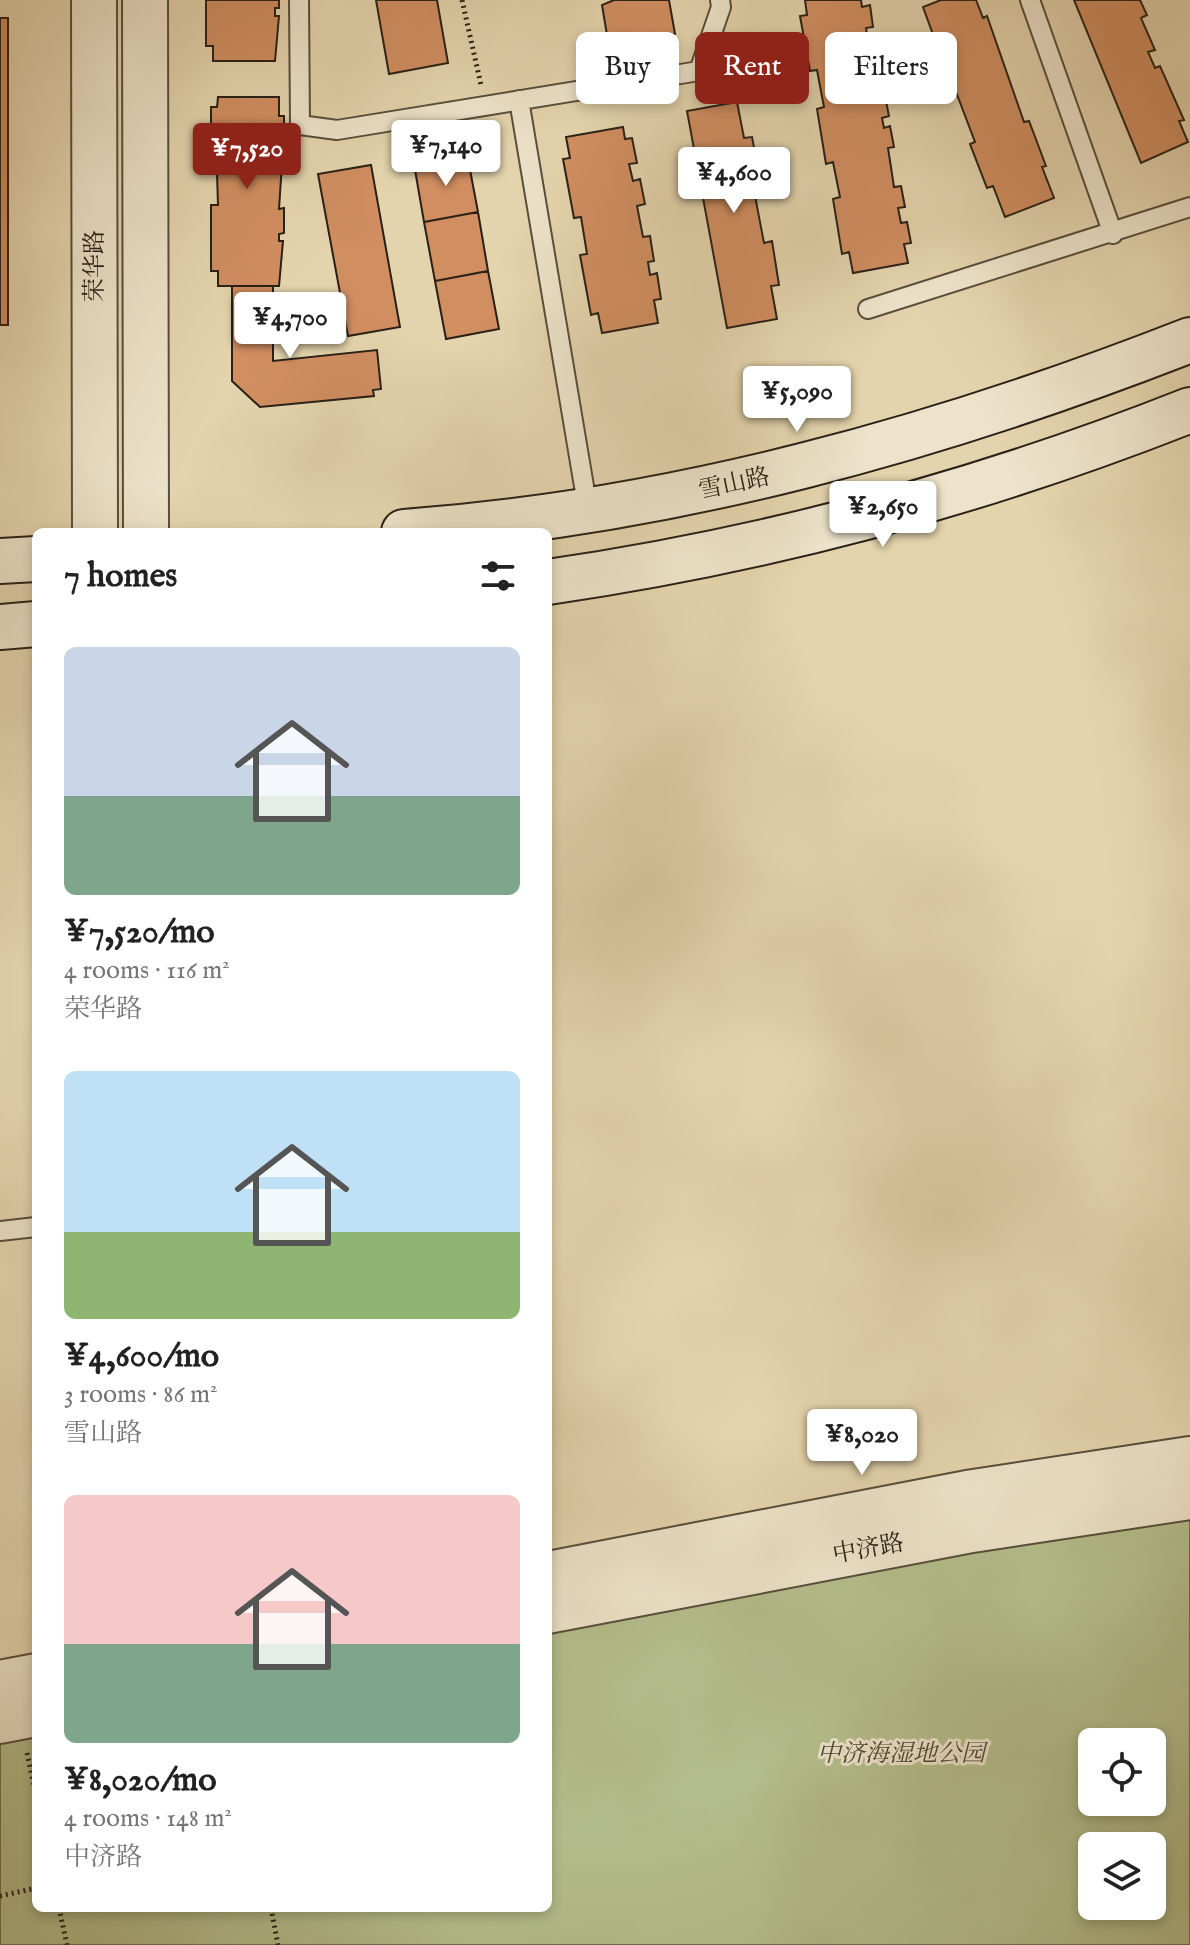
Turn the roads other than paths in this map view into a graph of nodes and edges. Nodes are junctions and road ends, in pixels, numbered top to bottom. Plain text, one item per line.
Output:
1 (94, 0) edge
2 (145, 0) edge
3 (299, 0) edge
4 (720, 0) edge
5 (1030, 0) edge
6 (519, 100) junction
7 (1190, 207) edge
8 (1113, 234) junction
9 (868, 309) dead end
10 (1190, 340) edge
11 (1190, 410) edge
12 (588, 510) junction
13 (95, 528) edge
14 (146, 528) edge
15 (437, 528) edge
16 (32, 559) edge
17 (0, 561) edge
18 (552, 581) edge
19 (32, 624) edge
20 (0, 627) edge
21 (32, 1227) edge
22 (0, 1231) edge
23 (1190, 1459) edge
24 (1190, 1497) edge
25 (552, 1573) edge
26 (552, 1610) edge
27 (32, 1677) edge
28 (0, 1683) edge
29 (32, 1715) edge
30 (0, 1721) edge

1 - 13 street, 荣华路
2 - 14 street
3 - 6 lane
4 - 6 lane
5 - 8 lane
6 - 12 lane
7 - 8 lane
8 - 9 lane
10 - 12 street, 雪山路
11 - 18 street
12 - 15 street, 雪山路
16 - 17 street
19 - 20 street
21 - 22 lane
23 - 25 street, 中济路
24 - 26 street, 中济路
27 - 28 street
29 - 30 street

